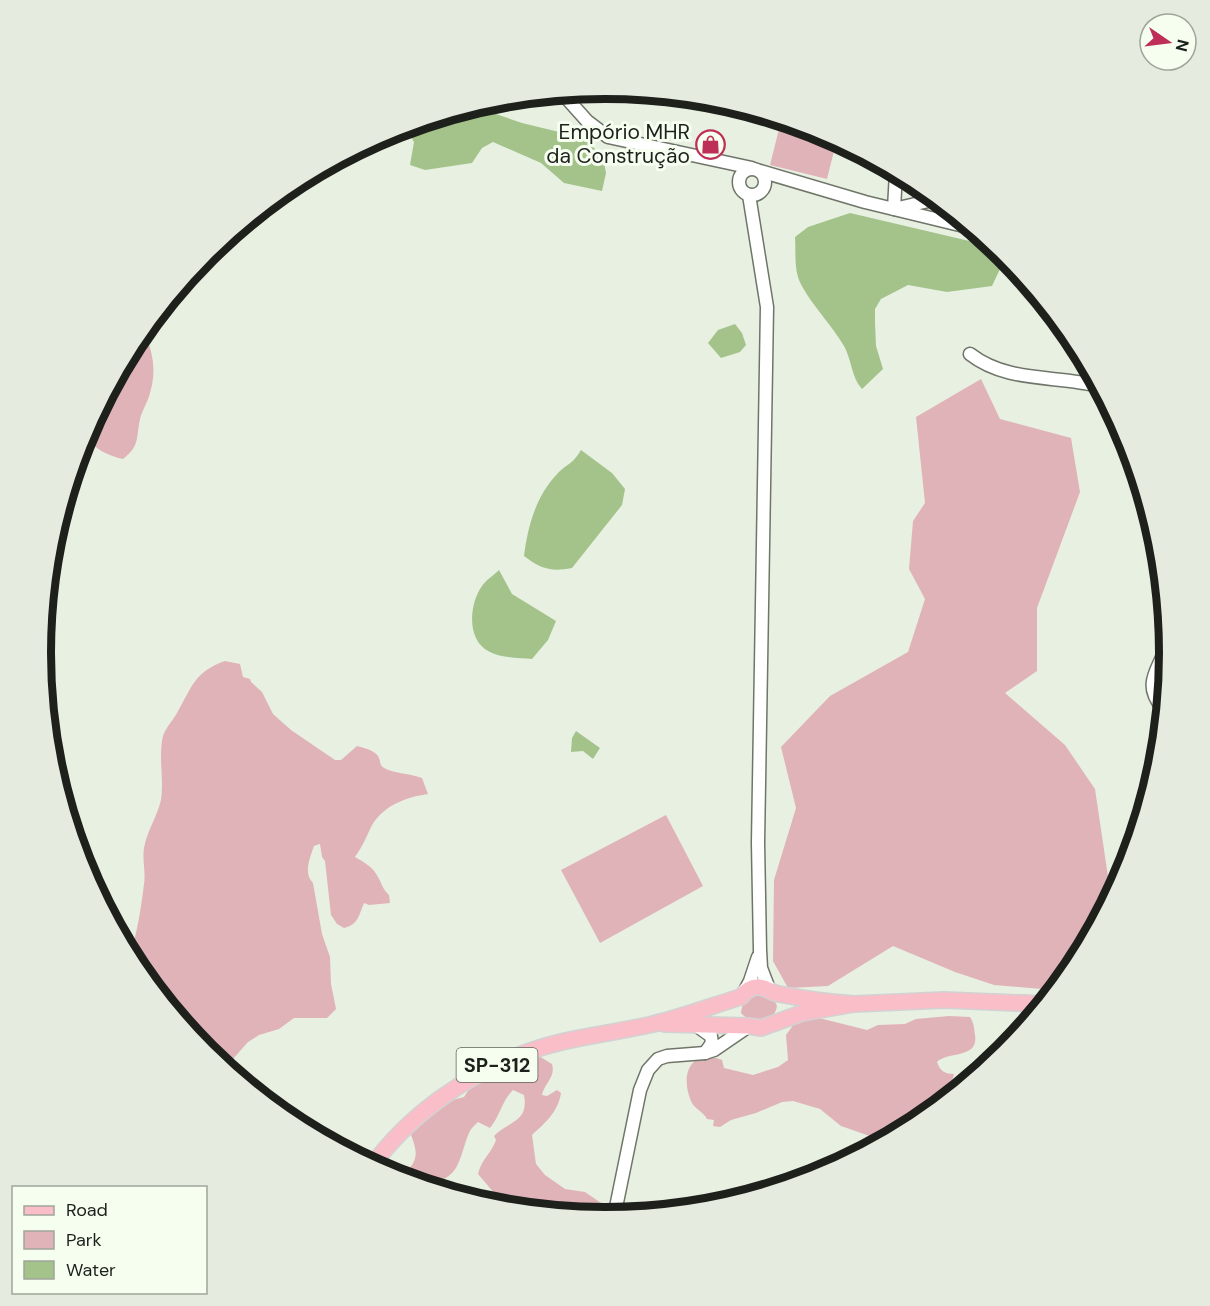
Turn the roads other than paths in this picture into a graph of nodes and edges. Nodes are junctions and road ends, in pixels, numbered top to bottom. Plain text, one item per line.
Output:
1 (568, 100) edge
2 (751, 171) junction
3 (782, 177) junction
4 (895, 181) edge
5 (763, 188) junction
6 (749, 195) junction
7 (926, 202) edge
8 (894, 209) junction
9 (955, 224) edge
10 (970, 354) dead end
11 (1089, 384) edge
12 (1159, 665) edge
13 (1157, 700) edge
14 (759, 950) junction
15 (772, 992) junction
16 (741, 997) junction
17 (854, 1004) junction
18 (1034, 1004) edge
19 (772, 1023) junction
20 (652, 1024) junction
21 (697, 1026) junction
22 (749, 1026) junction
23 (705, 1053) junction
24 (379, 1158) edge
25 (616, 1207) edge

1 - 2 street
2 - 3 street
2 - 5 street
2 - 6 street
3 - 5 street
3 - 8 street
4 - 8 street
5 - 6 street
6 - 14 street
7 - 8 street
8 - 9 street
10 - 11 street
12 - 13 street
14 - 15 street
14 - 16 street
15 - 16 main road, SP-312
15 - 17 main road, SP-312
15 - 19 main road
16 - 20 main road, SP-312
16 - 22 main road
17 - 18 main road, SP-312
17 - 19 main road, SP-312
19 - 22 main road, SP-312
20 - 21 main road, SP-312
20 - 24 main road, SP-312
21 - 22 main road, SP-312
21 - 23 street
22 - 23 street
23 - 25 street

